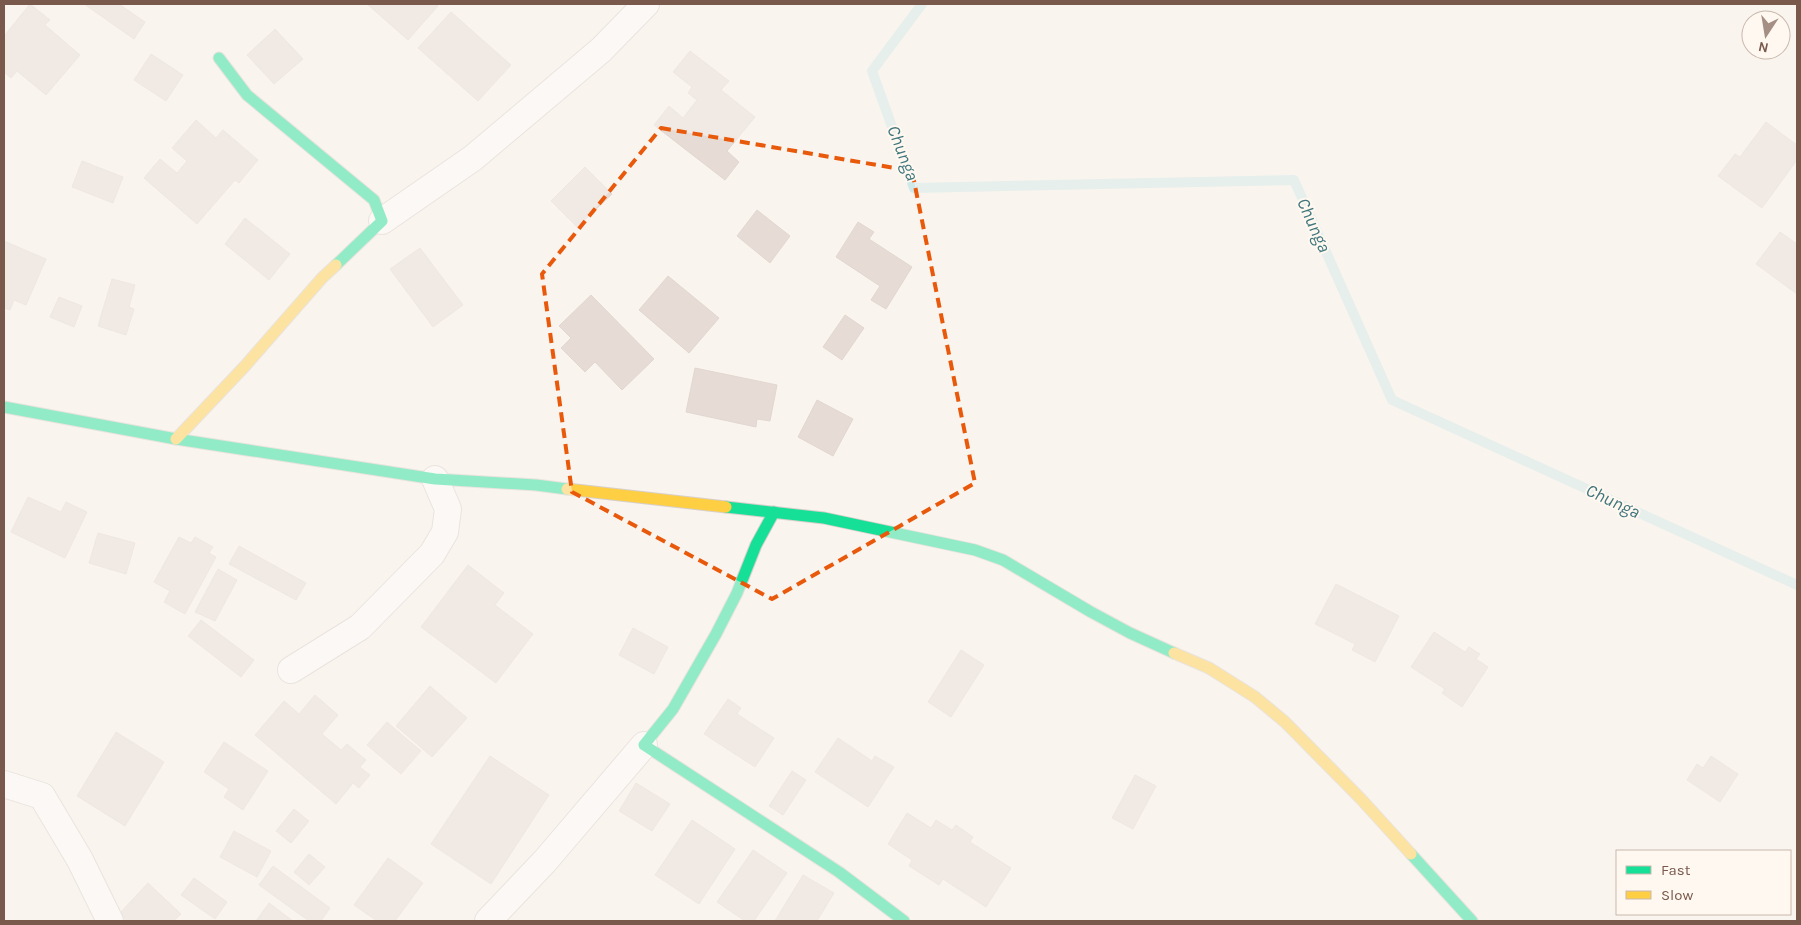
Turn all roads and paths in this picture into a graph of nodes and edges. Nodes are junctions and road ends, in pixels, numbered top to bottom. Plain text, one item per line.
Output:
1 (646, 4) edge
2 (219, 58) dead end
3 (382, 221) junction
4 (4, 407) edge
5 (176, 439) junction
6 (435, 479) junction
7 (774, 512) junction
8 (291, 670) dead end
9 (644, 745) junction
10 (4, 784) edge
11 (110, 921) edge
12 (488, 921) edge
13 (904, 921) edge
14 (1472, 921) edge

1 - 3 street
2 - 3 street
3 - 5 street
4 - 5 street
5 - 6 street
6 - 7 street
6 - 8 street
7 - 9 street
7 - 14 street
9 - 12 street
9 - 13 street
10 - 11 street

